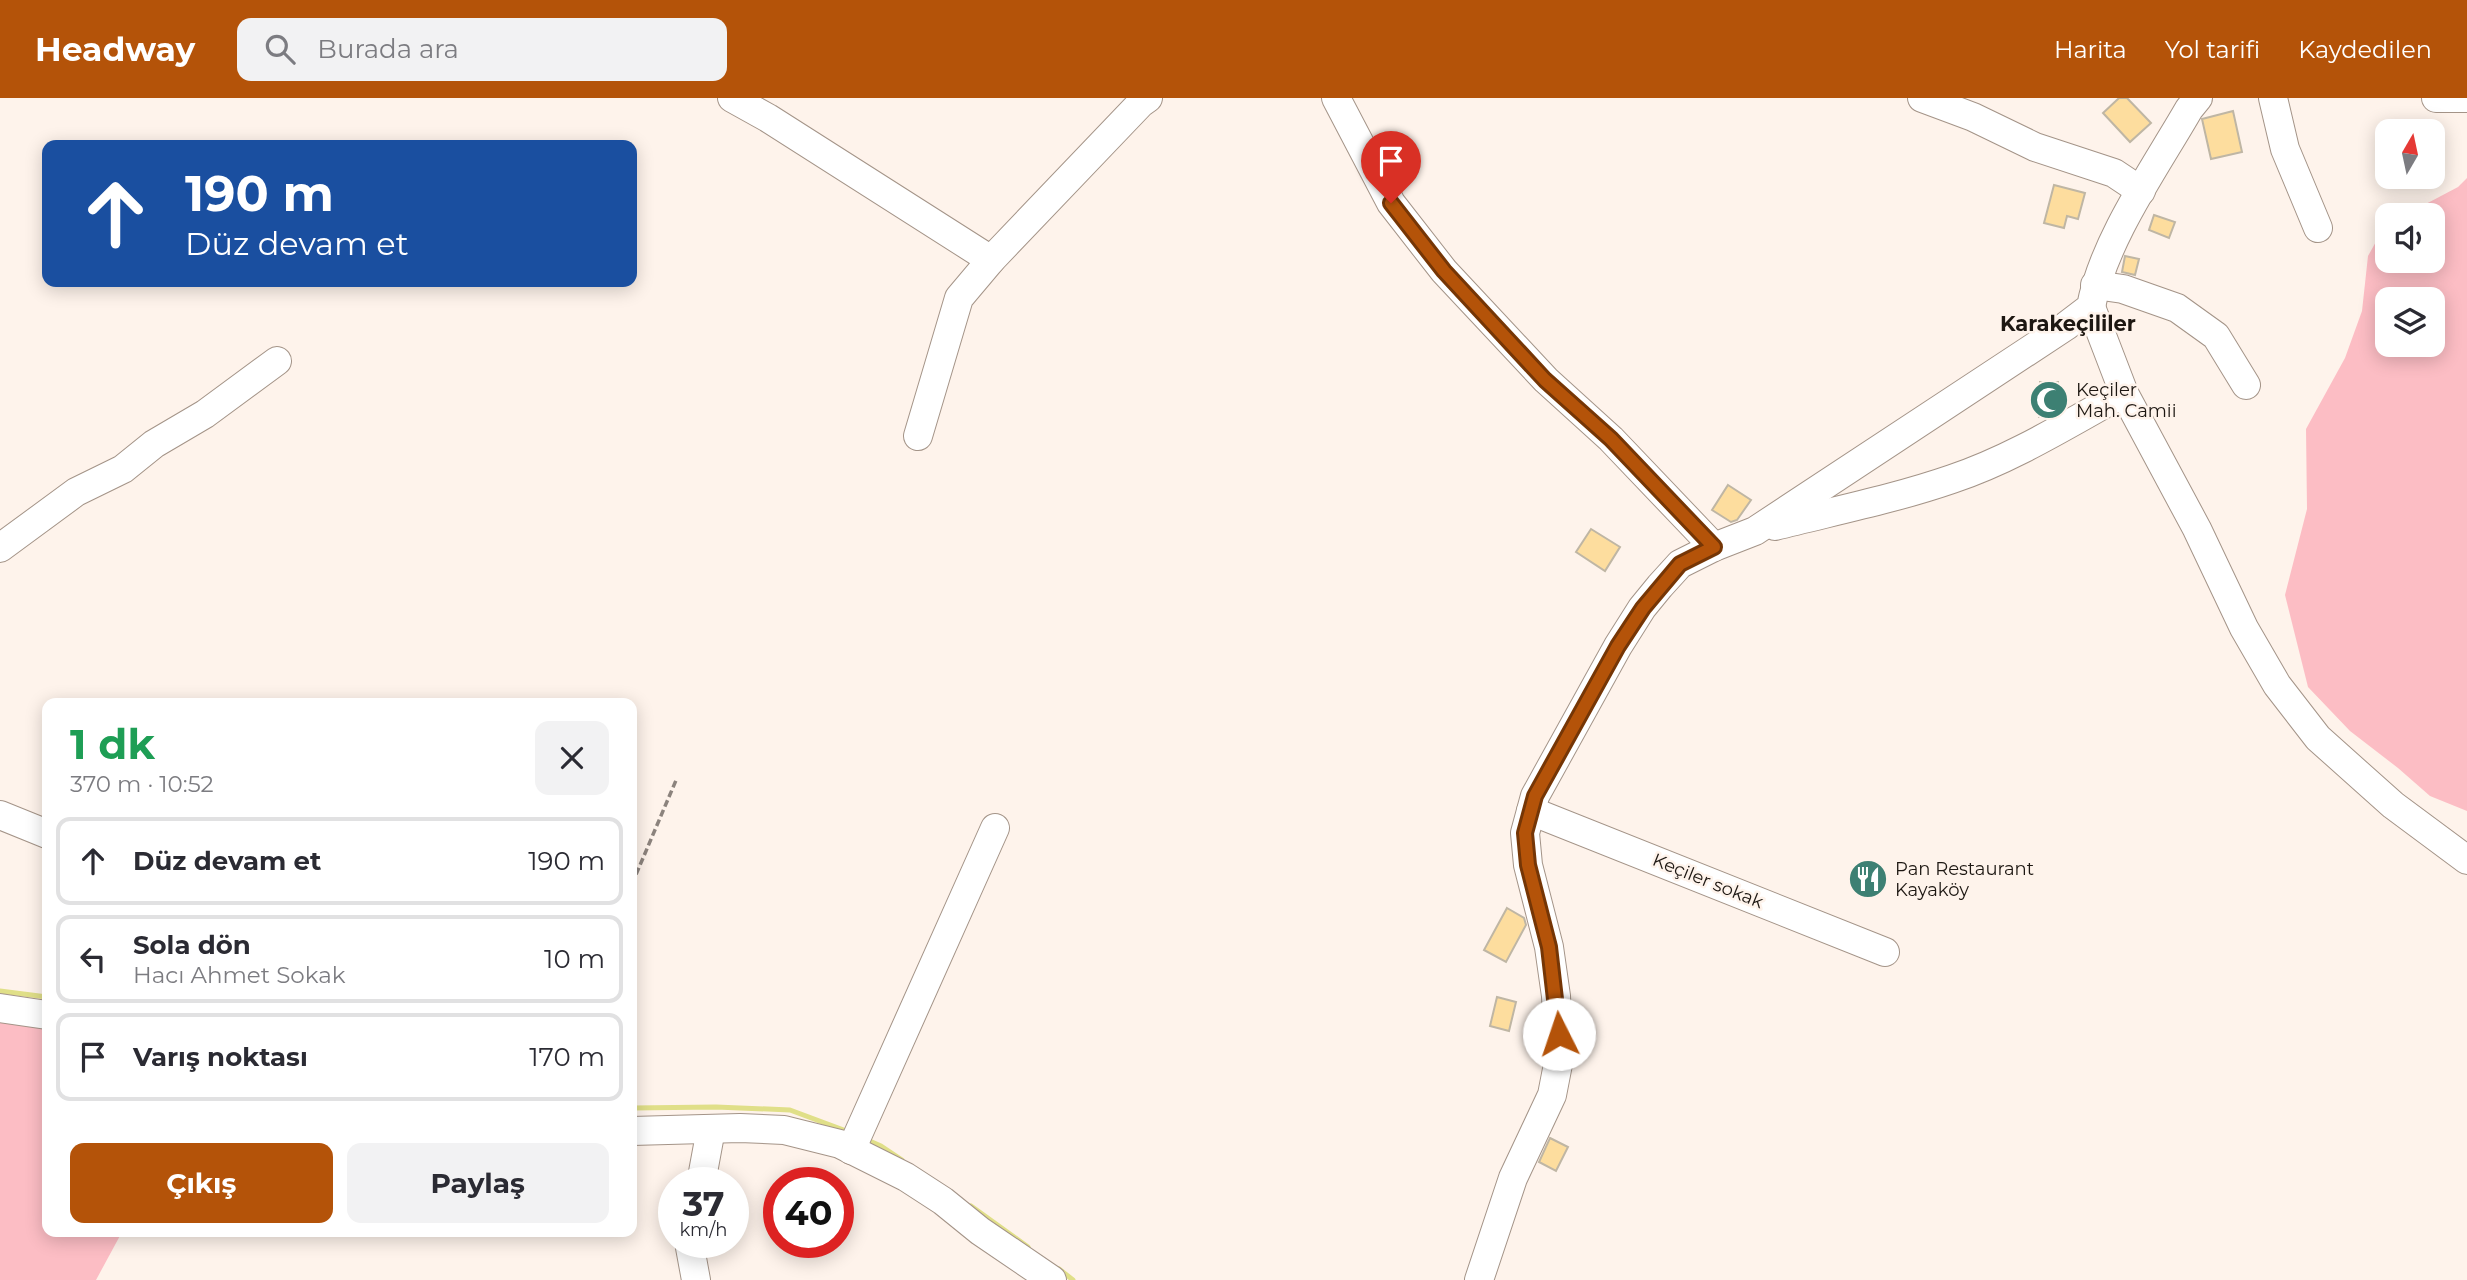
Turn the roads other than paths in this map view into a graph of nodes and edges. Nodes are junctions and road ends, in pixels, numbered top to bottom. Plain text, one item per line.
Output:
1 (732, 98) edge
2 (1148, 98) edge
3 (1336, 98) edge
4 (1922, 98) edge
5 (2199, 98) edge
6 (2273, 98) edge
7 (2436, 98) edge
8 (2467, 98) edge
9 (2141, 191) junction
10 (2319, 228) dead end
11 (991, 260) junction
12 (2093, 296) junction
13 (276, 361) dead end
14 (2246, 385) dead end
15 (2124, 393) junction
16 (918, 436) dead end
17 (1755, 531) junction
18 (1714, 547) junction
19 (0, 548) edge
20 (1531, 811) junction
21 (0, 815) edge
22 (995, 828) dead end
23 (42, 832) edge
24 (2467, 860) edge
25 (1885, 952) dead end
26 (0, 1008) edge
27 (42, 1014) edge
28 (711, 1129) junction
29 (637, 1130) edge
30 (855, 1140) junction
31 (704, 1167) edge
32 (692, 1258) edge
33 (696, 1280) edge
34 (1052, 1280) edge
35 (1479, 1280) edge

1 - 11 street
2 - 11 street
3 - 18 street
4 - 9 street
5 - 9 street
6 - 10 street
7 - 8 street
9 - 12 street
11 - 16 street
12 - 14 street
12 - 15 street
12 - 17 street
13 - 19 street
15 - 17 street
15 - 24 street
17 - 18 street
18 - 20 street
20 - 25 street, Keçiler sokak
20 - 35 street
21 - 23 street
22 - 30 street
26 - 27 street
28 - 29 street
28 - 30 street
28 - 31 street
30 - 34 street
32 - 33 street

